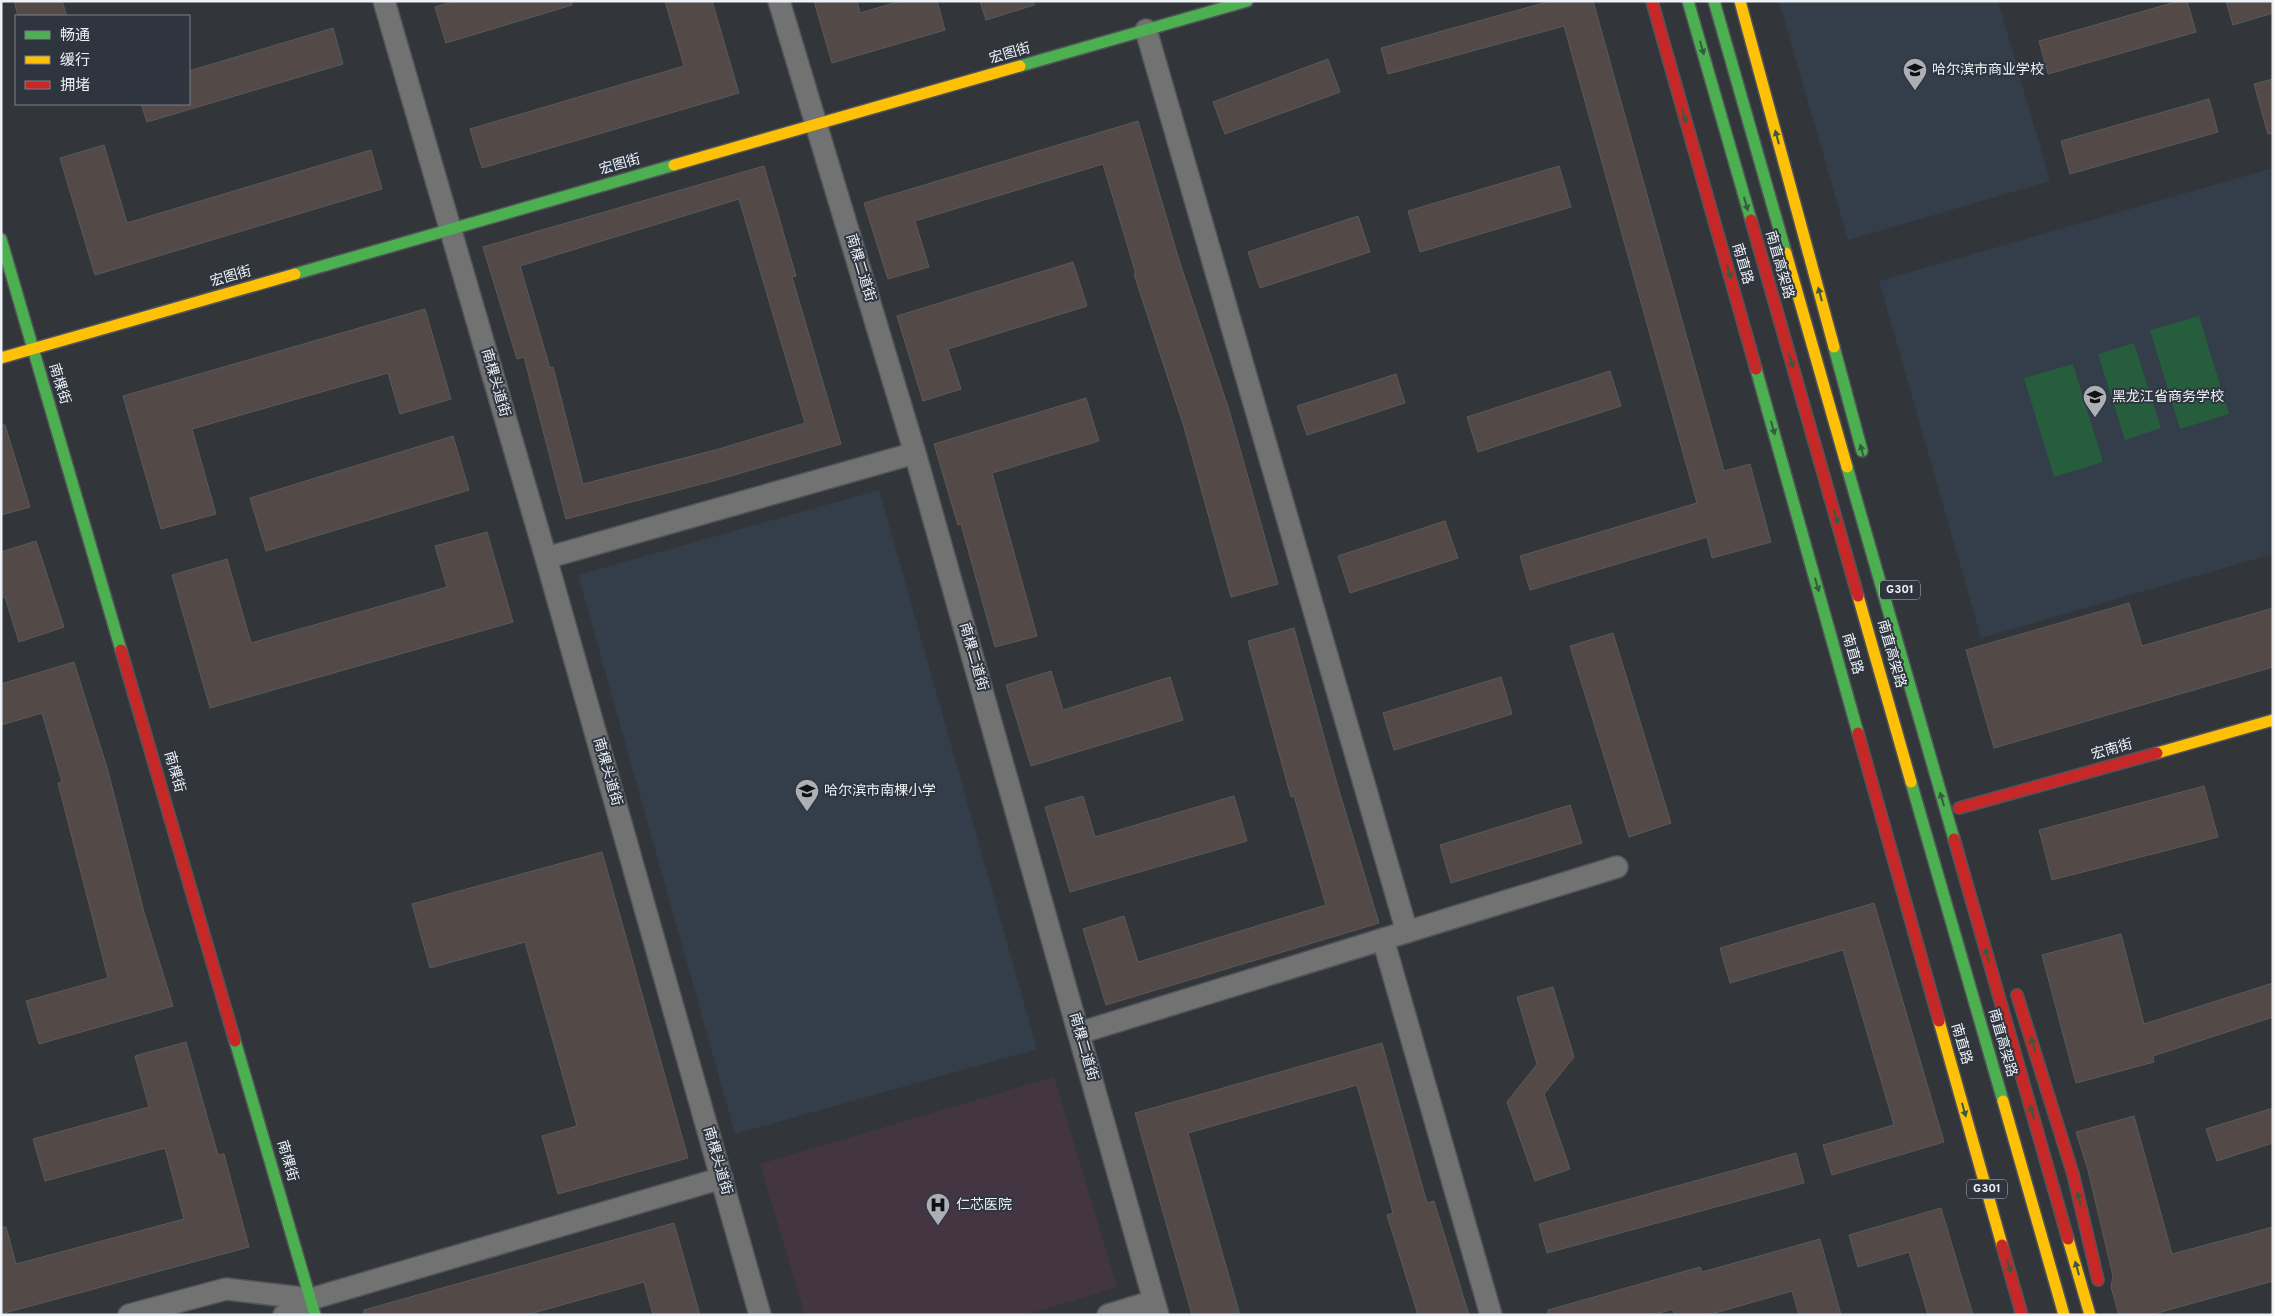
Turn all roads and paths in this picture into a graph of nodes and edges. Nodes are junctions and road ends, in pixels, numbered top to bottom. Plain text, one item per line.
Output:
1 (384, 1) edge
2 (780, 1) edge
3 (1247, 1) edge
4 (1652, 1) edge
5 (1688, 1) edge
6 (1714, 1) edge
7 (1740, 1) edge
8 (1146, 30) junction
9 (817, 125) junction
10 (450, 230) junction
11 (1, 239) edge
12 (33, 349) junction
13 (1, 358) edge
14 (915, 454) junction
15 (1865, 462) dead end
16 (546, 558) junction
17 (2273, 720) edge
18 (1959, 808) dead end
19 (1617, 867) dead end
20 (1407, 932) junction
21 (1383, 939) junction
22 (2015, 986) dead end
23 (1079, 1033) junction
24 (722, 1178) junction
25 (2102, 1296) dead end
26 (313, 1307) edge
27 (1156, 1308) edge
28 (129, 1315) edge
29 (284, 1315) edge
30 (760, 1315) edge
31 (1108, 1315) edge
32 (1491, 1315) edge
33 (2022, 1315) edge
34 (2064, 1315) edge
35 (2090, 1315) edge

1 - 10 street, 南棵头道街
2 - 9 street, 南棵二道街
3 - 8 main road, 宏图街
4 -> 33 main road, 南直路 / G301
5 -> 34 main road, 南直高架路
35 -> 6 main road, 南直高架路
15 -> 7 main road
8 - 9 main road, 宏图街
8 - 20 street
9 - 10 main road, 宏图街
9 - 14 street, 南棵二道街
10 - 12 main road, 宏图街
10 - 16 street, 南棵头道街
11 - 12 main road, 南棵街
12 - 13 main road, 宏图街
12 - 26 main road, 南棵街
14 - 16 street
14 - 23 street, 南棵二道街
16 - 24 street, 南棵头道街
17 - 18 main road, 宏南街
19 - 20 street
20 - 21 street
21 - 23 street
21 - 32 street
25 -> 22 main road
23 - 27 street, 南棵二道街
24 - 26 street
24 - 30 street, 南棵头道街
26 - 28 street
26 - 29 street
27 - 31 street

